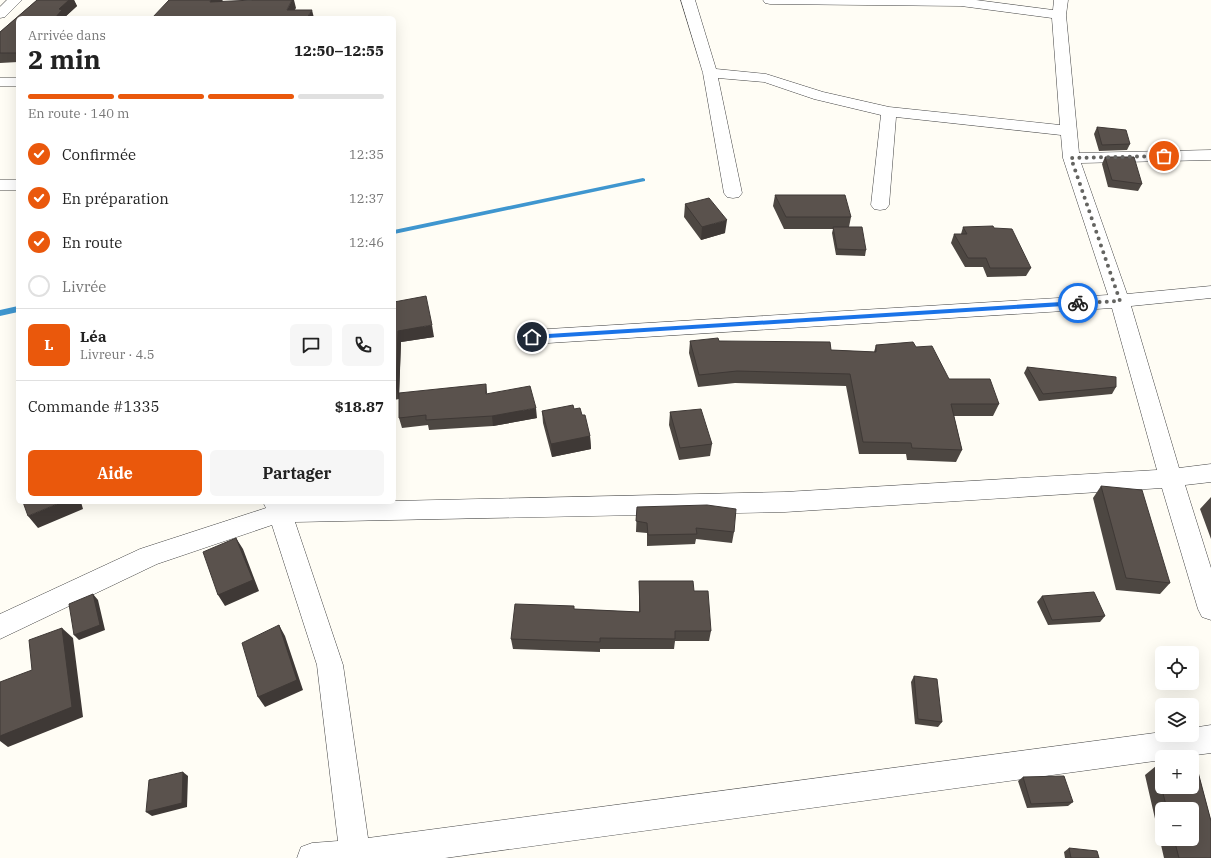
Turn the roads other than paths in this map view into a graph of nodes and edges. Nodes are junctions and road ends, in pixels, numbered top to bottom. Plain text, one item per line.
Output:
1 (15, 0) edge
2 (688, 0) edge
3 (770, 0) edge
4 (1060, 7) edge
5 (0, 14) edge
6 (710, 73) junction
7 (0, 82) edge
8 (16, 82) edge
9 (889, 112) junction
10 (1069, 131) junction
11 (1211, 155) edge
12 (1071, 158) junction
13 (0, 185) edge
14 (16, 185) edge
15 (733, 194) dead end
16 (880, 205) dead end
17 (1211, 292) edge
18 (1120, 301) junction
19 (532, 337) dead end
20 (1211, 473) edge
21 (1171, 478) junction
22 (277, 508) edge
23 (1211, 610) edge
24 (1, 622) edge
25 (1211, 738) edge
26 (355, 855) junction
27 (312, 858) edge

1 - 5 street
2 - 6 street
3 - 4 street
4 - 10 street
6 - 9 street
6 - 15 street
7 - 8 street
9 - 10 street
9 - 16 street
10 - 12 street
11 - 12 street
12 - 18 street
13 - 14 street
17 - 18 street
18 - 19 street
18 - 21 street
20 - 21 street
21 - 22 street
21 - 23 street
22 - 24 street
22 - 26 street
25 - 26 street
26 - 27 street

